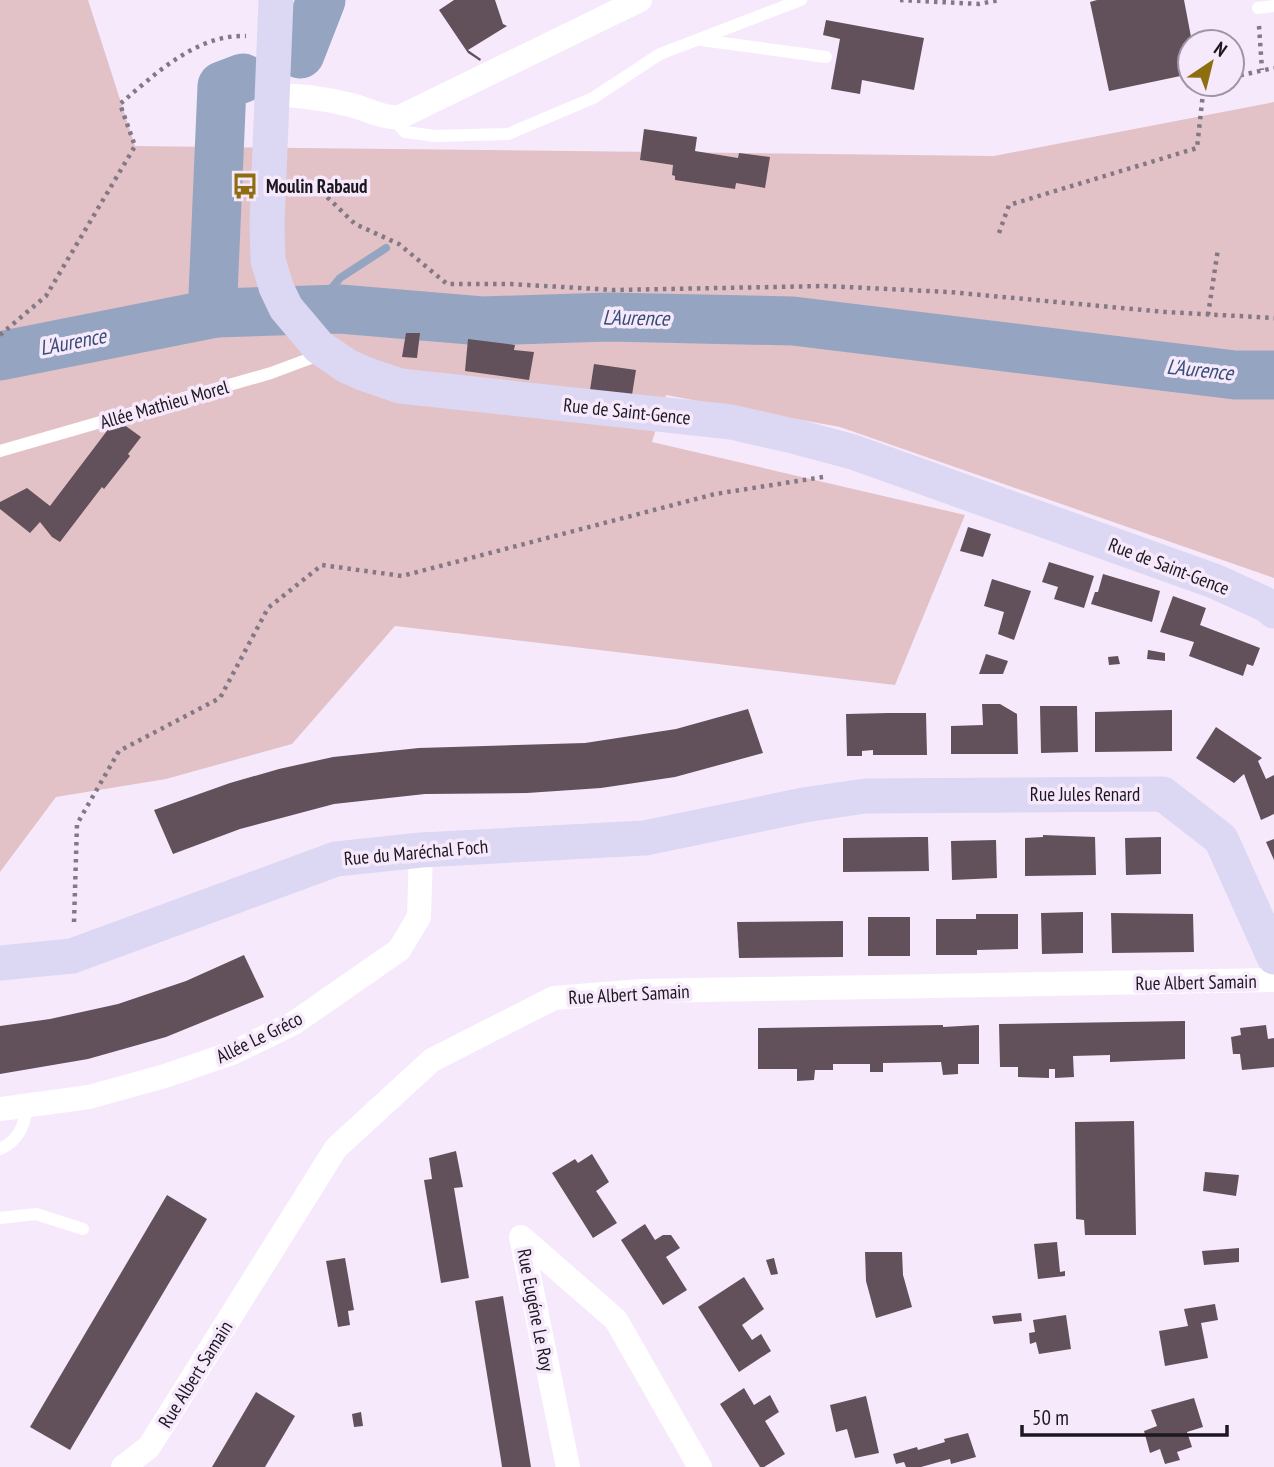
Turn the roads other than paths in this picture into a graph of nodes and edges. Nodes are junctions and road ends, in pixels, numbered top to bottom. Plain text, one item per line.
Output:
1 (276, 0) edge
2 (640, 0) edge
3 (801, 0) edge
4 (1274, 6) edge
5 (1258, 8) road end
6 (697, 40) junction
7 (827, 57) dead end
8 (273, 95) junction
9 (392, 118) junction
10 (315, 342) junction
11 (0, 451) edge
12 (1274, 611) edge
13 (804, 805) joint
14 (421, 850) junction
15 (1274, 957) edge
16 (0, 963) edge
17 (1274, 981) edge
18 (28, 1105) junction
19 (0, 1109) edge
20 (0, 1149) edge
21 (0, 1218) edge
22 (83, 1229) dead end
23 (122, 1467) edge
24 (568, 1467) edge
25 (700, 1467) edge

1 - 8 street, Rue de Saint-Gence
2 - 9 street
3 - 6 lane
4 - 5 lane
6 - 7 lane
6 - 9 lane
8 - 9 street
8 - 10 street, Rue de Saint-Gence
10 - 11 lane, Allée Mathieu Morel
10 - 12 street, Rue de Saint-Gence
13 - 14 street, Rue du Maréchal Foch
13 - 15 street, Rue Jules Renard
14 - 16 street, Rue du Maréchal Foch
14 - 18 street, Allée Le Gréco
17 - 23 street, Rue Albert Samain
18 - 19 street, Allée Le Gréco
18 - 20 lane
21 - 22 lane
24 - 25 street, Rue Eugéne Le Roy

